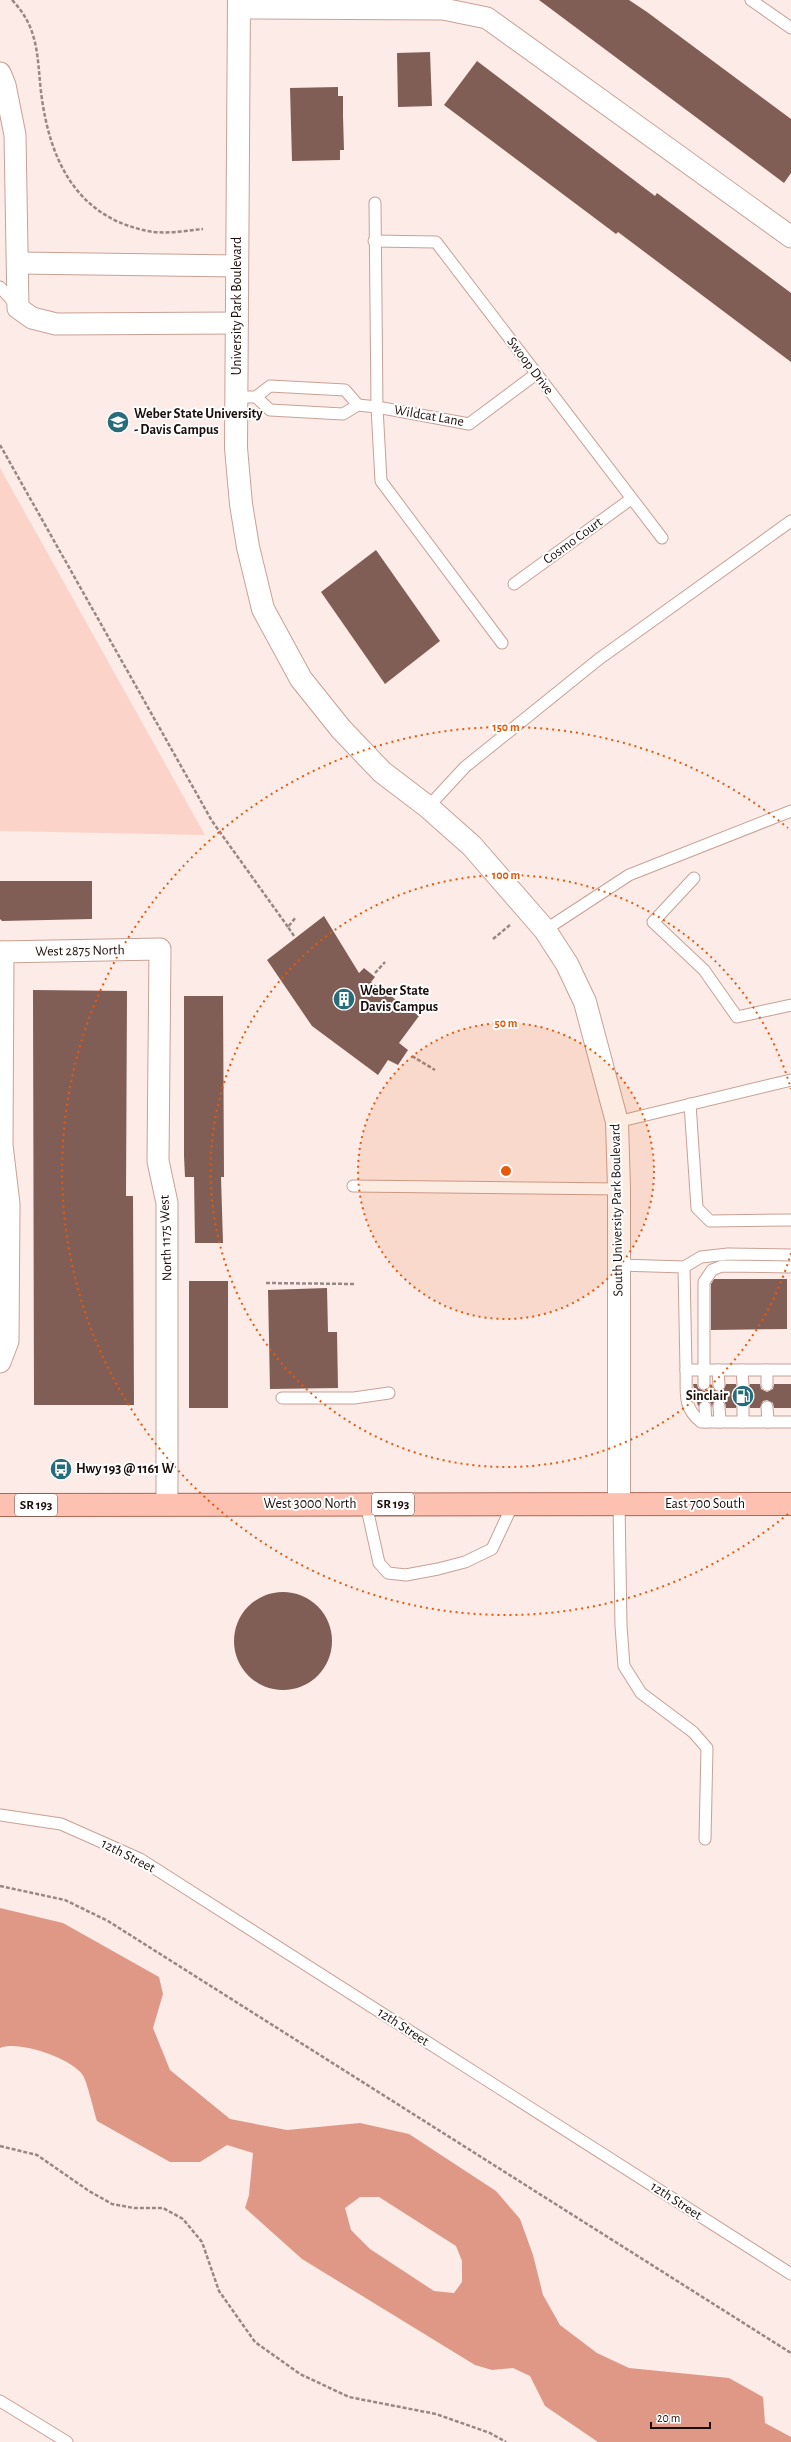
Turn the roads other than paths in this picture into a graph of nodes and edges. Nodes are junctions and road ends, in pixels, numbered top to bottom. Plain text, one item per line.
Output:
1 (751, 0) edge
2 (239, 4) edge
3 (383, 4) edge
4 (791, 28) edge
5 (0, 73) edge
6 (375, 203) dead end
7 (791, 237) edge
8 (374, 241) junction
9 (19, 263) junction
10 (237, 266) junction
11 (0, 287) edge
12 (18, 308) junction
13 (237, 323) junction
14 (536, 374) junction
15 (246, 397) junction
16 (358, 405) junction
17 (377, 407) junction
18 (631, 499) junction
19 (791, 521) edge
20 (662, 538) dead end
21 (514, 584) dead end
22 (263, 609) joint
23 (502, 643) dead end
24 (428, 807) junction
25 (791, 811) edge
26 (694, 878) dead end
27 (545, 930) junction
28 (160, 950) joint
29 (1, 952) edge
30 (791, 1005) edge
31 (791, 1080) edge
32 (690, 1104) junction
33 (617, 1122) junction
34 (353, 1186) dead end
35 (619, 1189) junction
36 (791, 1220) edge
37 (791, 1255) edge
38 (619, 1265) junction
39 (684, 1267) junction
40 (791, 1268) edge
41 (0, 1362) edge
42 (686, 1370) junction
43 (704, 1370) junction
44 (718, 1370) junction
45 (742, 1370) junction
46 (767, 1370) junction
47 (791, 1370) edge
48 (704, 1384) dead end
49 (719, 1385) dead end
50 (743, 1385) dead end
51 (767, 1385) dead end
52 (389, 1393) dead end
53 (282, 1398) dead end
54 (719, 1406) dead end
55 (743, 1406) dead end
56 (705, 1407) dead end
57 (767, 1407) dead end
58 (706, 1422) junction
59 (720, 1422) junction
60 (743, 1422) junction
61 (768, 1422) junction
62 (791, 1422) edge
63 (619, 1503) junction
64 (167, 1504) junction
65 (366, 1504) junction
66 (512, 1504) junction
67 (791, 1504) edge
68 (0, 1505) edge
69 (0, 1815) edge
70 (705, 1839) dead end
71 (791, 2274) edge
72 (0, 2401) edge
73 (65, 2441) edge

1 - 4 lane
2 - 3 street
2 - 10 street, University Park Boulevard
3 - 7 street
5 - 9 street
6 - 8 lane
8 - 14 lane, Swoop Drive
8 - 17 lane
9 - 10 street
9 - 12 street
10 - 13 street, University Park Boulevard
11 - 12 lane
12 - 13 street
13 - 15 street, University Park Boulevard
14 - 17 lane, Wildcat Lane
14 - 18 lane, Swoop Drive
15 - 16 lane
15 - 16 lane
15 - 22 street, University Park Boulevard
16 - 17 lane, Wildcat Lane
17 - 23 lane
18 - 20 lane, Swoop Drive
18 - 21 lane, Cosmo Court
19 - 24 lane
22 - 24 street, South University Park Boulevard
24 - 27 street, South University Park Boulevard
25 - 27 lane
26 - 30 lane
27 - 33 street, South University Park Boulevard
28 - 29 street, West 2875 North
28 - 64 street, North 1175 West
29 - 41 street
31 - 32 lane
32 - 33 lane
32 - 36 lane
33 - 35 street, South University Park Boulevard
34 - 35 lane
35 - 38 street, South University Park Boulevard
37 - 39 lane
38 - 39 lane
38 - 63 street, South University Park Boulevard
39 - 42 lane
40 - 43 lane
42 - 43 lane
42 - 58 lane
43 - 44 lane
43 - 48 lane
44 - 45 lane
44 - 49 lane
45 - 46 lane
45 - 50 lane
46 - 47 lane
46 - 51 lane
52 - 53 lane
54 - 59 lane
55 - 60 lane
56 - 58 lane
57 - 61 lane
58 - 59 lane
59 - 60 lane
60 - 61 lane
61 - 62 lane
63 - 66 main road, West 3000 North / SR 193
63 - 67 main road, East 700 South / SR 193
63 - 70 lane
64 - 65 main road, West 3000 North / SR 193
64 - 68 main road, West 3000 North / SR 193
65 - 66 main road, West 3000 North / SR 193
65 - 66 lane
69 - 71 lane, 12th Street
72 - 73 lane

